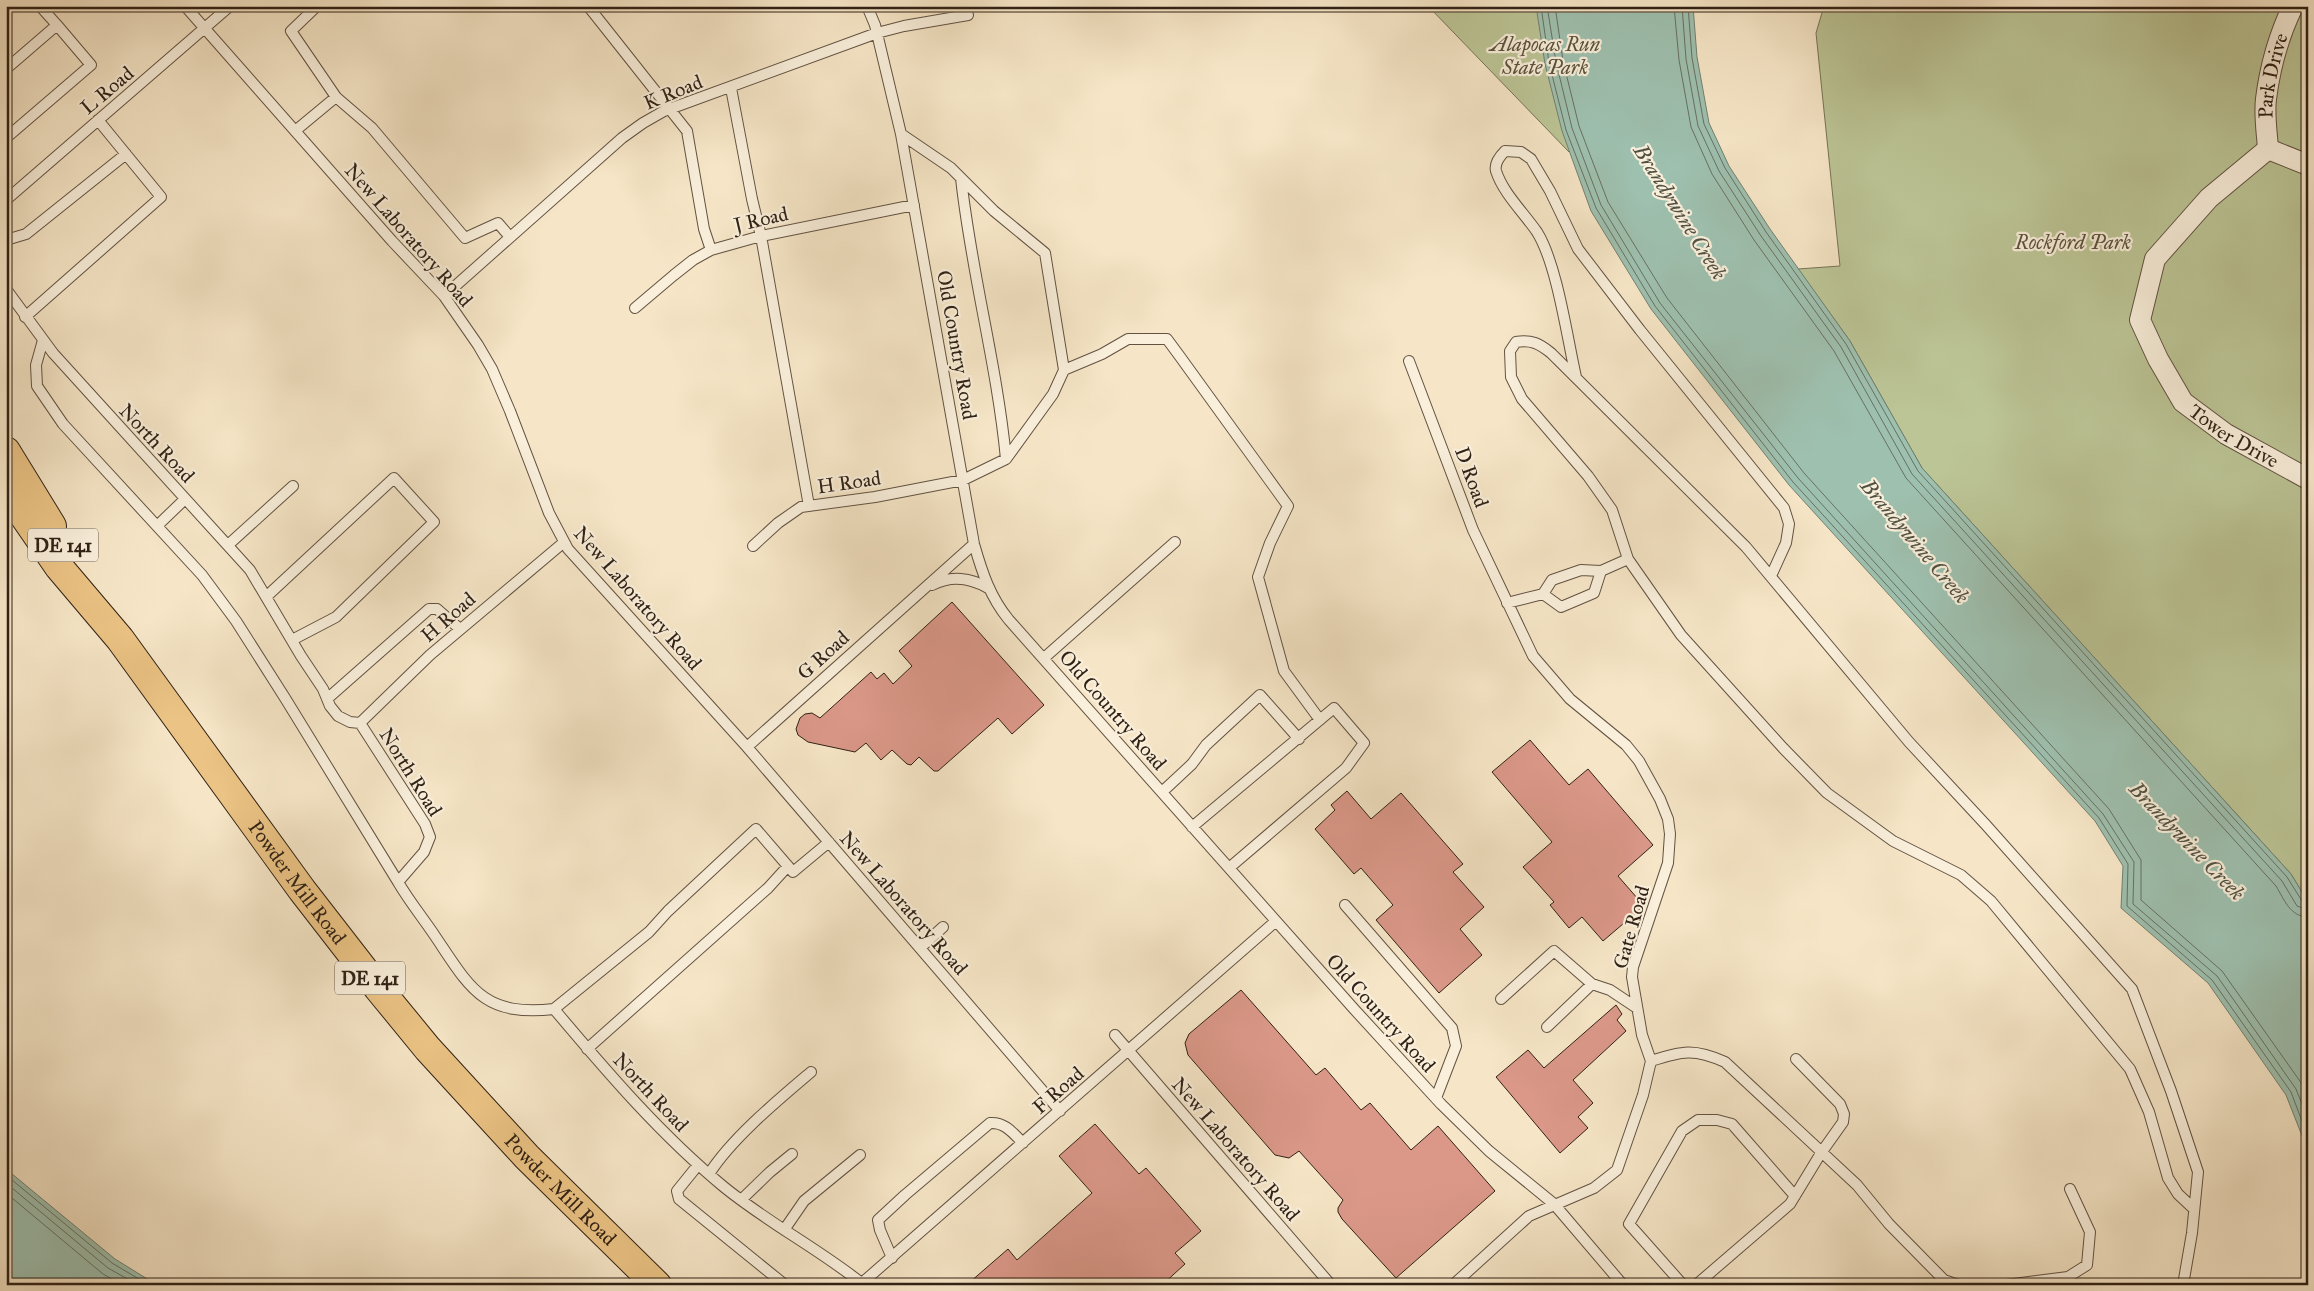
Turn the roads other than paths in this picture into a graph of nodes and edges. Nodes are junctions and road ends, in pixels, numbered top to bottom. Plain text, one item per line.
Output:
1 (40, 6) edge
2 (186, 6) edge
3 (230, 6) edge
4 (317, 6) edge
5 (588, 6) edge
6 (867, 6) edge
7 (2293, 6) edge
8 (968, 15) dead end
9 (57, 25) junction
10 (205, 29) junction
11 (877, 34) junction
12 (6, 68) edge
13 (731, 88) junction
14 (336, 97) junction
15 (671, 109) junction
16 (98, 120) junction
17 (295, 131) junction
18 (901, 134) junction
19 (6, 138) edge
20 (2268, 149) junction
21 (126, 154) junction
22 (2308, 165) edge
23 (961, 178) junction
24 (6, 200) edge
25 (914, 206) junction
26 (762, 236) junction
27 (510, 237) junction
28 (6, 240) edge
29 (711, 250) junction
30 (6, 289) edge
31 (444, 296) junction
32 (635, 308) dead end
33 (25, 317) junction
34 (43, 340) junction
35 (1409, 361) dead end
36 (1064, 370) junction
37 (1576, 377) junction
38 (6, 451) edge
39 (1006, 459) junction
40 (2308, 479) edge
41 (964, 480) junction
42 (293, 486) dead end
43 (6, 490) edge
44 (185, 499) junction
45 (810, 506) junction
46 (157, 526) junction
47 (1175, 542) dead end
48 (563, 543) junction
49 (974, 544) junction
50 (228, 545) junction
51 (753, 546) dead end
52 (1628, 560) junction
53 (1600, 571) junction
54 (1771, 576) junction
55 (988, 588) junction
56 (923, 590) junction
57 (1543, 594) junction
58 (267, 596) junction
59 (1507, 603) junction
60 (460, 629) junction
61 (120, 639) junction
62 (292, 640) junction
63 (1044, 658) junction
64 (327, 699) junction
65 (1320, 720) junction
66 (360, 723) junction
67 (1298, 739) junction
68 (747, 747) junction
69 (1162, 792) junction
70 (1192, 827) junction
71 (829, 842) junction
72 (788, 866) junction
73 (1229, 868) junction
74 (398, 882) junction
75 (1345, 905) dead end
76 (1276, 922) junction
77 (943, 927) dead end
78 (920, 948) junction
79 (1592, 984) junction
80 (1501, 999) dead end
81 (1637, 1008) junction
82 (554, 1009) junction
83 (1547, 1027) dead end
84 (1115, 1035) dead end
85 (587, 1048) junction
86 (1129, 1050) junction
87 (1796, 1059) dead end
88 (1650, 1061) junction
89 (811, 1072) dead end
90 (1436, 1098) junction
91 (1060, 1111) junction
92 (1023, 1144) junction
93 (1821, 1153) junction
94 (792, 1154) dead end
95 (860, 1155) dead end
96 (698, 1165) junction
97 (708, 1174) junction
98 (2070, 1189) dead end
99 (1795, 1196) junction
100 (741, 1200) junction
101 (1554, 1204) junction
102 (2194, 1208) junction
103 (784, 1230) junction
104 (892, 1258) junction
105 (863, 1284) edge
106 (658, 1285) edge
107 (785, 1285) edge
108 (1331, 1285) edge
109 (1453, 1285) edge
110 (1623, 1285) edge
111 (1683, 1285) edge
112 (1696, 1285) edge
113 (1958, 1285) edge
114 (2006, 1285) edge
115 (2183, 1285) edge

1 - 9 lane
2 - 10 lane, New Laboratory Road
3 - 10 lane, L Road
4 - 14 lane
5 - 15 lane
6 - 11 lane, Old Country Road
7 - 20 street, Park Drive
8 - 11 lane, K Road
9 - 12 lane
9 - 19 lane
10 - 16 lane, L Road
10 - 17 lane, New Laboratory Road
11 - 13 lane, K Road
11 - 18 lane, Old Country Road
13 - 15 lane, K Road
13 - 26 lane
14 - 17 lane
14 - 27 lane
15 - 27 lane, K Road
15 - 29 lane
16 - 21 lane
16 - 24 lane, L Road
17 - 31 lane, New Laboratory Road
18 - 23 lane
18 - 25 lane, Old Country Road
20 - 22 street
20 - 40 street, Tower Drive
21 - 28 lane
21 - 33 lane
23 - 36 lane
23 - 39 lane
25 - 26 lane, J Road
25 - 41 lane, Old Country Road
26 - 29 lane, J Road
26 - 45 lane
27 - 31 lane, K Road
29 - 32 lane, J Road
30 - 33 lane, North Road
31 - 48 lane, New Laboratory Road
33 - 34 lane, North Road
34 - 44 lane, North Road
34 - 46 lane
35 - 59 lane, D Road
36 - 39 lane
36 - 65 lane
37 - 52 lane
37 - 54 lane
37 - 54 lane
38 - 61 highway, Powder Mill Road / DE 141
39 - 41 lane, H Road
41 - 45 lane, H Road
41 - 49 lane, Old Country Road
42 - 50 lane
43 - 61 highway, Powder Mill Road / DE 141
44 - 46 lane
44 - 50 lane, North Road
45 - 51 lane, H Road
46 - 74 lane
47 - 63 lane
48 - 60 lane, H Road
48 - 68 lane, New Laboratory Road
49 - 55 lane, Old Country Road
49 - 56 lane, G Road
50 - 58 lane, North Road
52 - 53 lane
52 - 102 lane
53 - 57 lane
53 - 57 lane
54 - 102 lane
55 - 56 lane
55 - 63 lane, Old Country Road
56 - 68 lane, G Road
57 - 59 lane
58 - 62 lane, North Road
58 - 62 lane
59 - 81 lane, Gate Road
60 - 64 lane
60 - 66 lane, H Road
61 - 106 highway, Powder Mill Road / DE 141
62 - 64 lane, North Road
63 - 69 lane, Old Country Road
64 - 66 lane, North Road
65 - 67 lane
65 - 73 lane
66 - 74 lane, North Road
67 - 69 lane
67 - 70 lane
68 - 71 lane, New Laboratory Road
69 - 70 lane, Old Country Road
70 - 73 lane, Old Country Road
71 - 72 lane
71 - 78 lane, New Laboratory Road
72 - 82 lane
72 - 85 lane
73 - 76 lane, Old Country Road
74 - 82 lane
75 - 90 lane
76 - 86 lane, F Road
76 - 90 lane, Old Country Road
77 - 78 lane
78 - 91 lane, New Laboratory Road
79 - 80 lane
79 - 81 lane
79 - 83 lane
81 - 88 lane, Gate Road
82 - 85 lane, North Road
84 - 86 lane, New Laboratory Road
85 - 96 lane, North Road
86 - 91 lane, F Road
86 - 108 lane, New Laboratory Road
87 - 93 lane
88 - 93 lane
88 - 101 lane, Gate Road
89 - 97 lane
90 - 101 lane, Old Country Road
91 - 92 lane, F Road
92 - 104 lane, F Road
92 - 104 lane
93 - 99 lane
93 - 113 lane
94 - 100 lane
95 - 103 lane
96 - 97 lane, North Road
96 - 107 lane
97 - 100 lane, North Road
98 - 114 lane
99 - 111 lane
99 - 112 lane
100 - 103 lane, North Road
101 - 109 lane, Gate Road
101 - 110 lane, Old Country Road
102 - 115 lane
103 - 105 lane, North Road
104 - 105 lane, F Road

